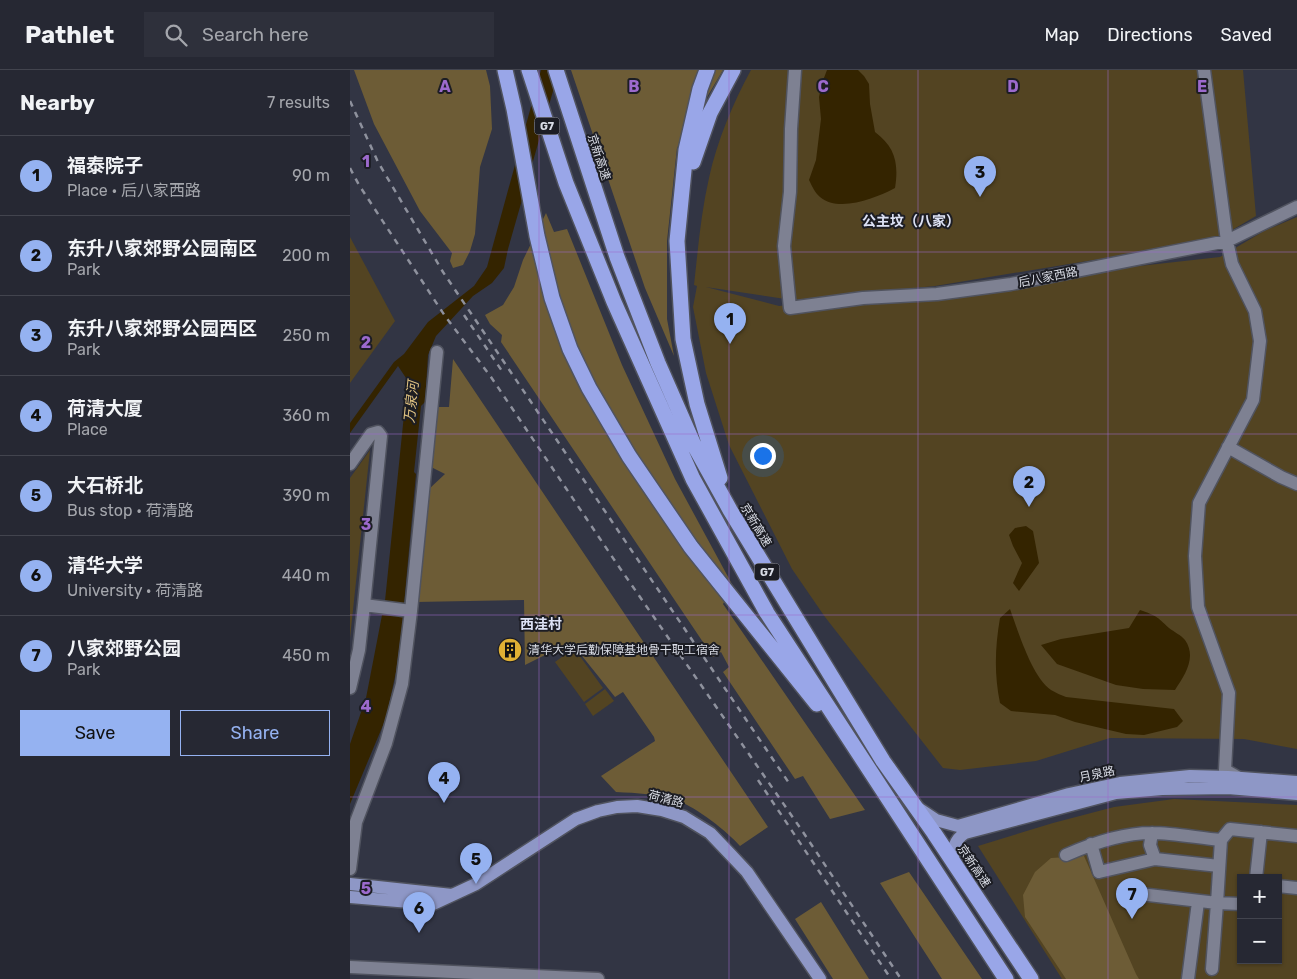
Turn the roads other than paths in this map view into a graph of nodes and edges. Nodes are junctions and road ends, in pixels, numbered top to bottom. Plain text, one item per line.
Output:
1 (504, 70) edge
2 (529, 70) edge
3 (556, 70) edge
4 (707, 70) edge
5 (795, 70) edge
6 (1204, 70) edge
7 (730, 76) edge
8 (682, 194) junction
9 (1297, 207) edge
10 (1227, 241) junction
11 (437, 352) dead end
12 (1228, 447) junction
13 (351, 460) edge
14 (1297, 484) edge
15 (730, 510) junction
16 (364, 604) junction
17 (411, 611) junction
18 (350, 688) edge
19 (860, 757) junction
20 (1239, 778) junction
21 (1297, 782) edge
22 (1297, 794) edge
23 (914, 804) junction
24 (1261, 832) junction
25 (1152, 833) junction
26 (1297, 836) edge
27 (1221, 840) junction
28 (1091, 844) junction
29 (1066, 855) dead end
30 (1155, 859) junction
31 (953, 862) junction
32 (1219, 866) junction
33 (350, 870) edge
34 (1256, 874) edge
35 (350, 884) edge
36 (1282, 886) edge
37 (1297, 888) edge
38 (1140, 894) dead end
39 (452, 895) junction
40 (350, 897) edge
41 (1198, 902) junction
42 (1216, 903) junction
43 (1237, 904) edge
44 (350, 967) edge
45 (1212, 969) dead end
46 (598, 979) edge
47 (820, 979) edge
48 (1006, 979) edge
49 (1031, 979) edge
50 (1188, 979) edge

1 - 19 highway
2 - 19 highway, G7
3 - 15 highway, 京新高速 / G7
4 - 8 highway
5 - 10 street, 后八家西路
6 - 10 street
7 - 8 highway
8 - 15 highway
9 - 10 street, 后八家西路
10 - 12 street
11 - 17 street
12 - 14 street
12 - 20 street
13 - 16 street
15 - 23 highway, 京新高速 / G7
16 - 17 street
16 - 18 street
17 - 33 street
19 - 48 highway, G7
20 - 21 main road, 月泉路
20 - 23 main road, 月泉路
22 - 31 main road, 月泉路
23 - 31 highway, 京新高速 / G7
24 - 26 street
24 - 27 street
24 - 34 street
25 - 27 street
25 - 28 street
25 - 30 street
27 - 32 street
28 - 29 street
28 - 30 street
30 - 32 street
31 - 49 highway, 京新高速 / G7
32 - 42 street
35 - 39 main road
36 - 37 street
38 - 41 street
39 - 40 main road, 荷清路
39 - 47 main road, 荷清路
41 - 42 street
41 - 50 street
42 - 43 street
42 - 45 street
44 - 46 street

